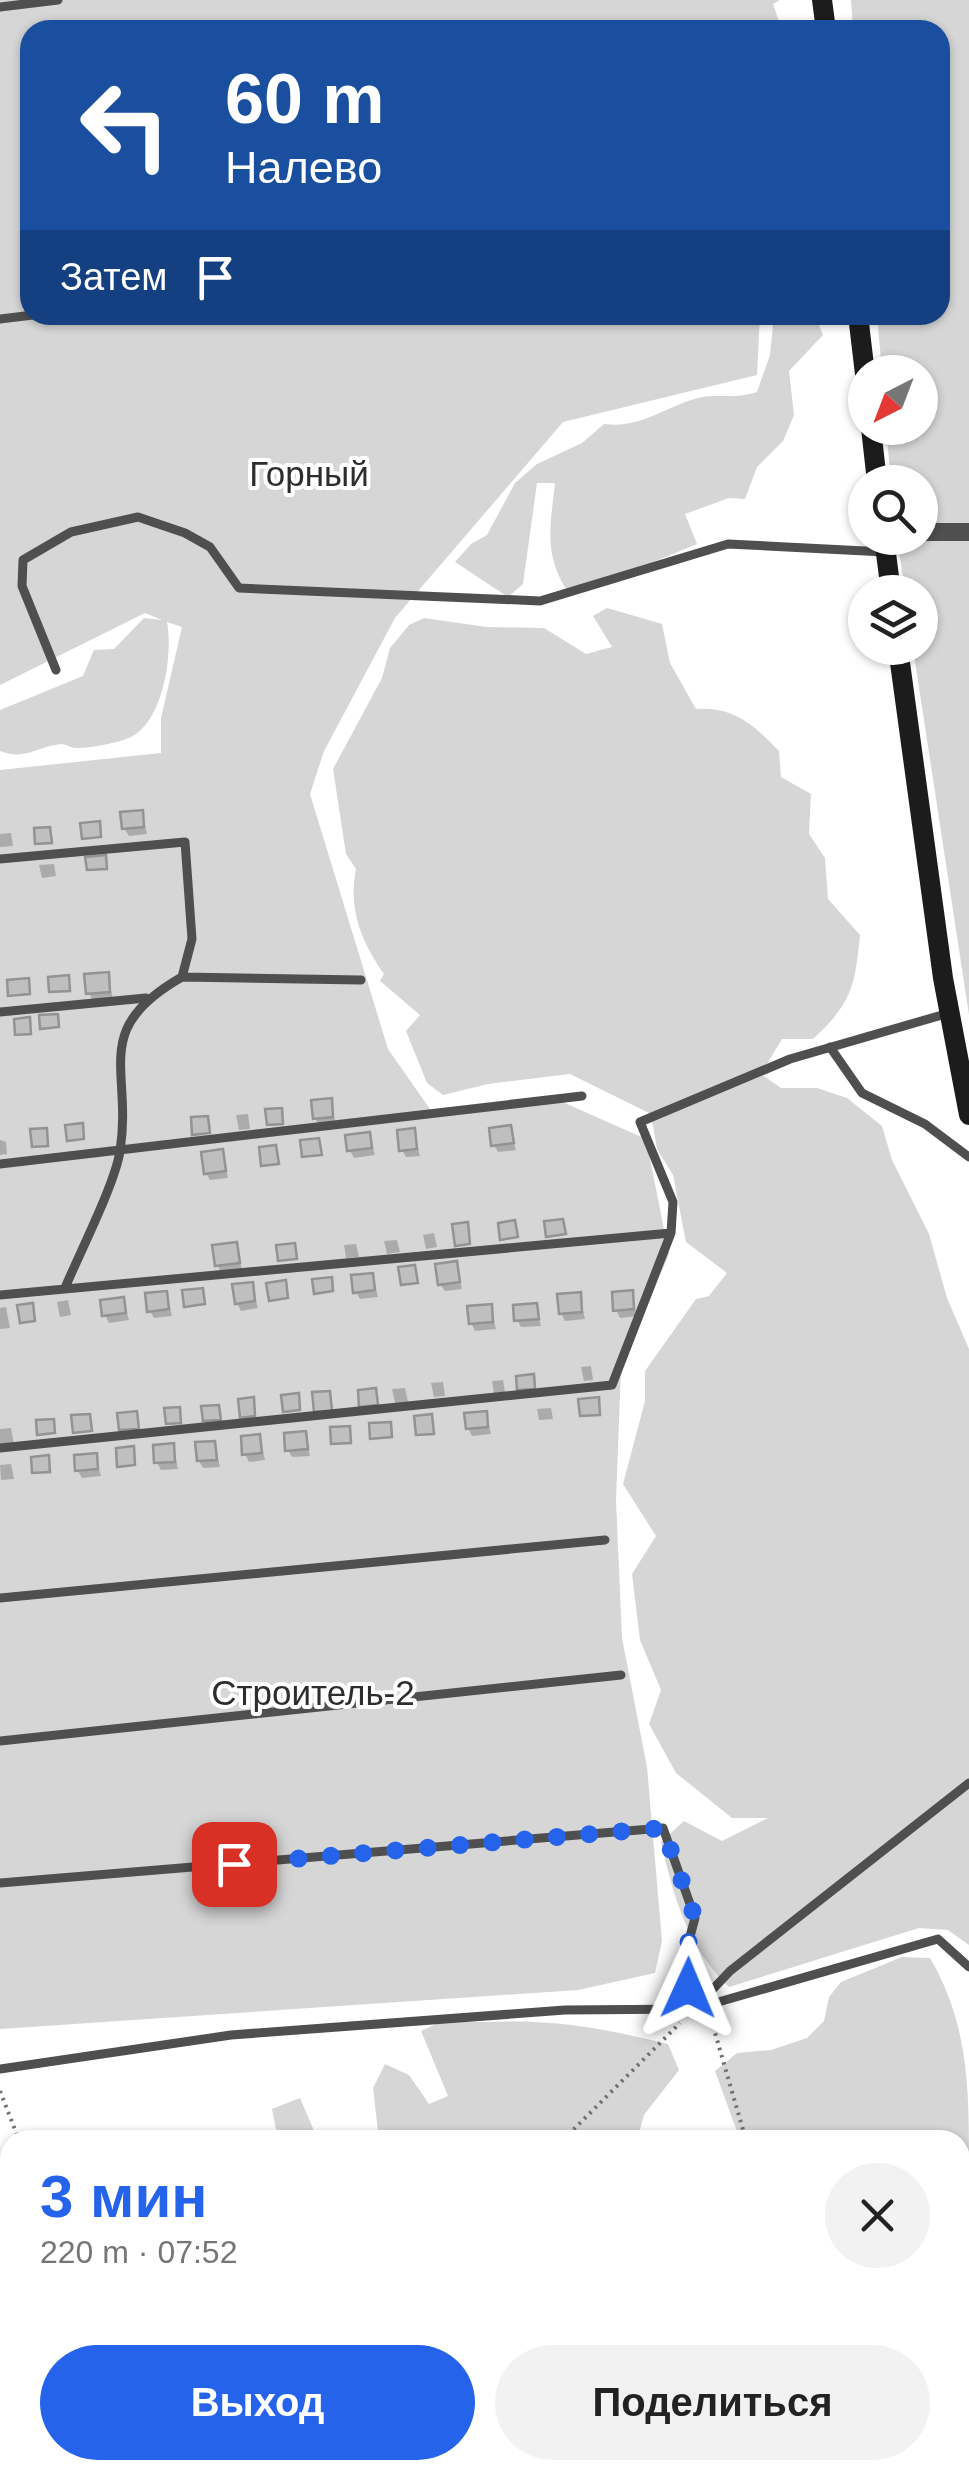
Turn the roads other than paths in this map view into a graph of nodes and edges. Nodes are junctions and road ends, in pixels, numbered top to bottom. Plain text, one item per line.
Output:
1 (58, 0) edge
2 (0, 7) edge
3 (859, 325) edge
4 (863, 355) edge
5 (938, 532) edge
6 (969, 532) edge
7 (848, 545) edge
8 (900, 665) edge
9 (56, 670) dead end
10 (0, 860) edge
11 (182, 977) junction
12 (362, 980) dead end
13 (146, 998) junction
14 (0, 1012) edge
15 (949, 1013) junction
16 (830, 1048) junction
17 (582, 1096) dead end
18 (968, 1102) edge
19 (120, 1152) junction
20 (969, 1157) edge
21 (0, 1164) edge
22 (671, 1233) junction
23 (65, 1288) junction
24 (0, 1295) edge
25 (0, 1448) edge
26 (605, 1540) dead end
27 (0, 1598) edge
28 (621, 1676) dead end
29 (0, 1741) edge
30 (969, 1783) edge
31 (0, 1884) edge
32 (969, 1968) edge
33 (694, 2009) junction
34 (0, 2068) edge

1 - 2 lane
3 - 4 main road
5 - 6 street
7 - 9 lane
8 - 15 main road
10 - 11 lane
11 - 12 lane
11 - 13 lane
13 - 14 lane
13 - 19 lane
15 - 16 lane
15 - 18 main road
16 - 20 lane
16 - 22 lane
17 - 19 lane
19 - 21 lane
19 - 23 lane
22 - 23 lane
22 - 25 lane
23 - 24 lane
26 - 27 lane
28 - 29 lane
30 - 33 lane
31 - 33 lane
32 - 33 lane
33 - 34 lane

